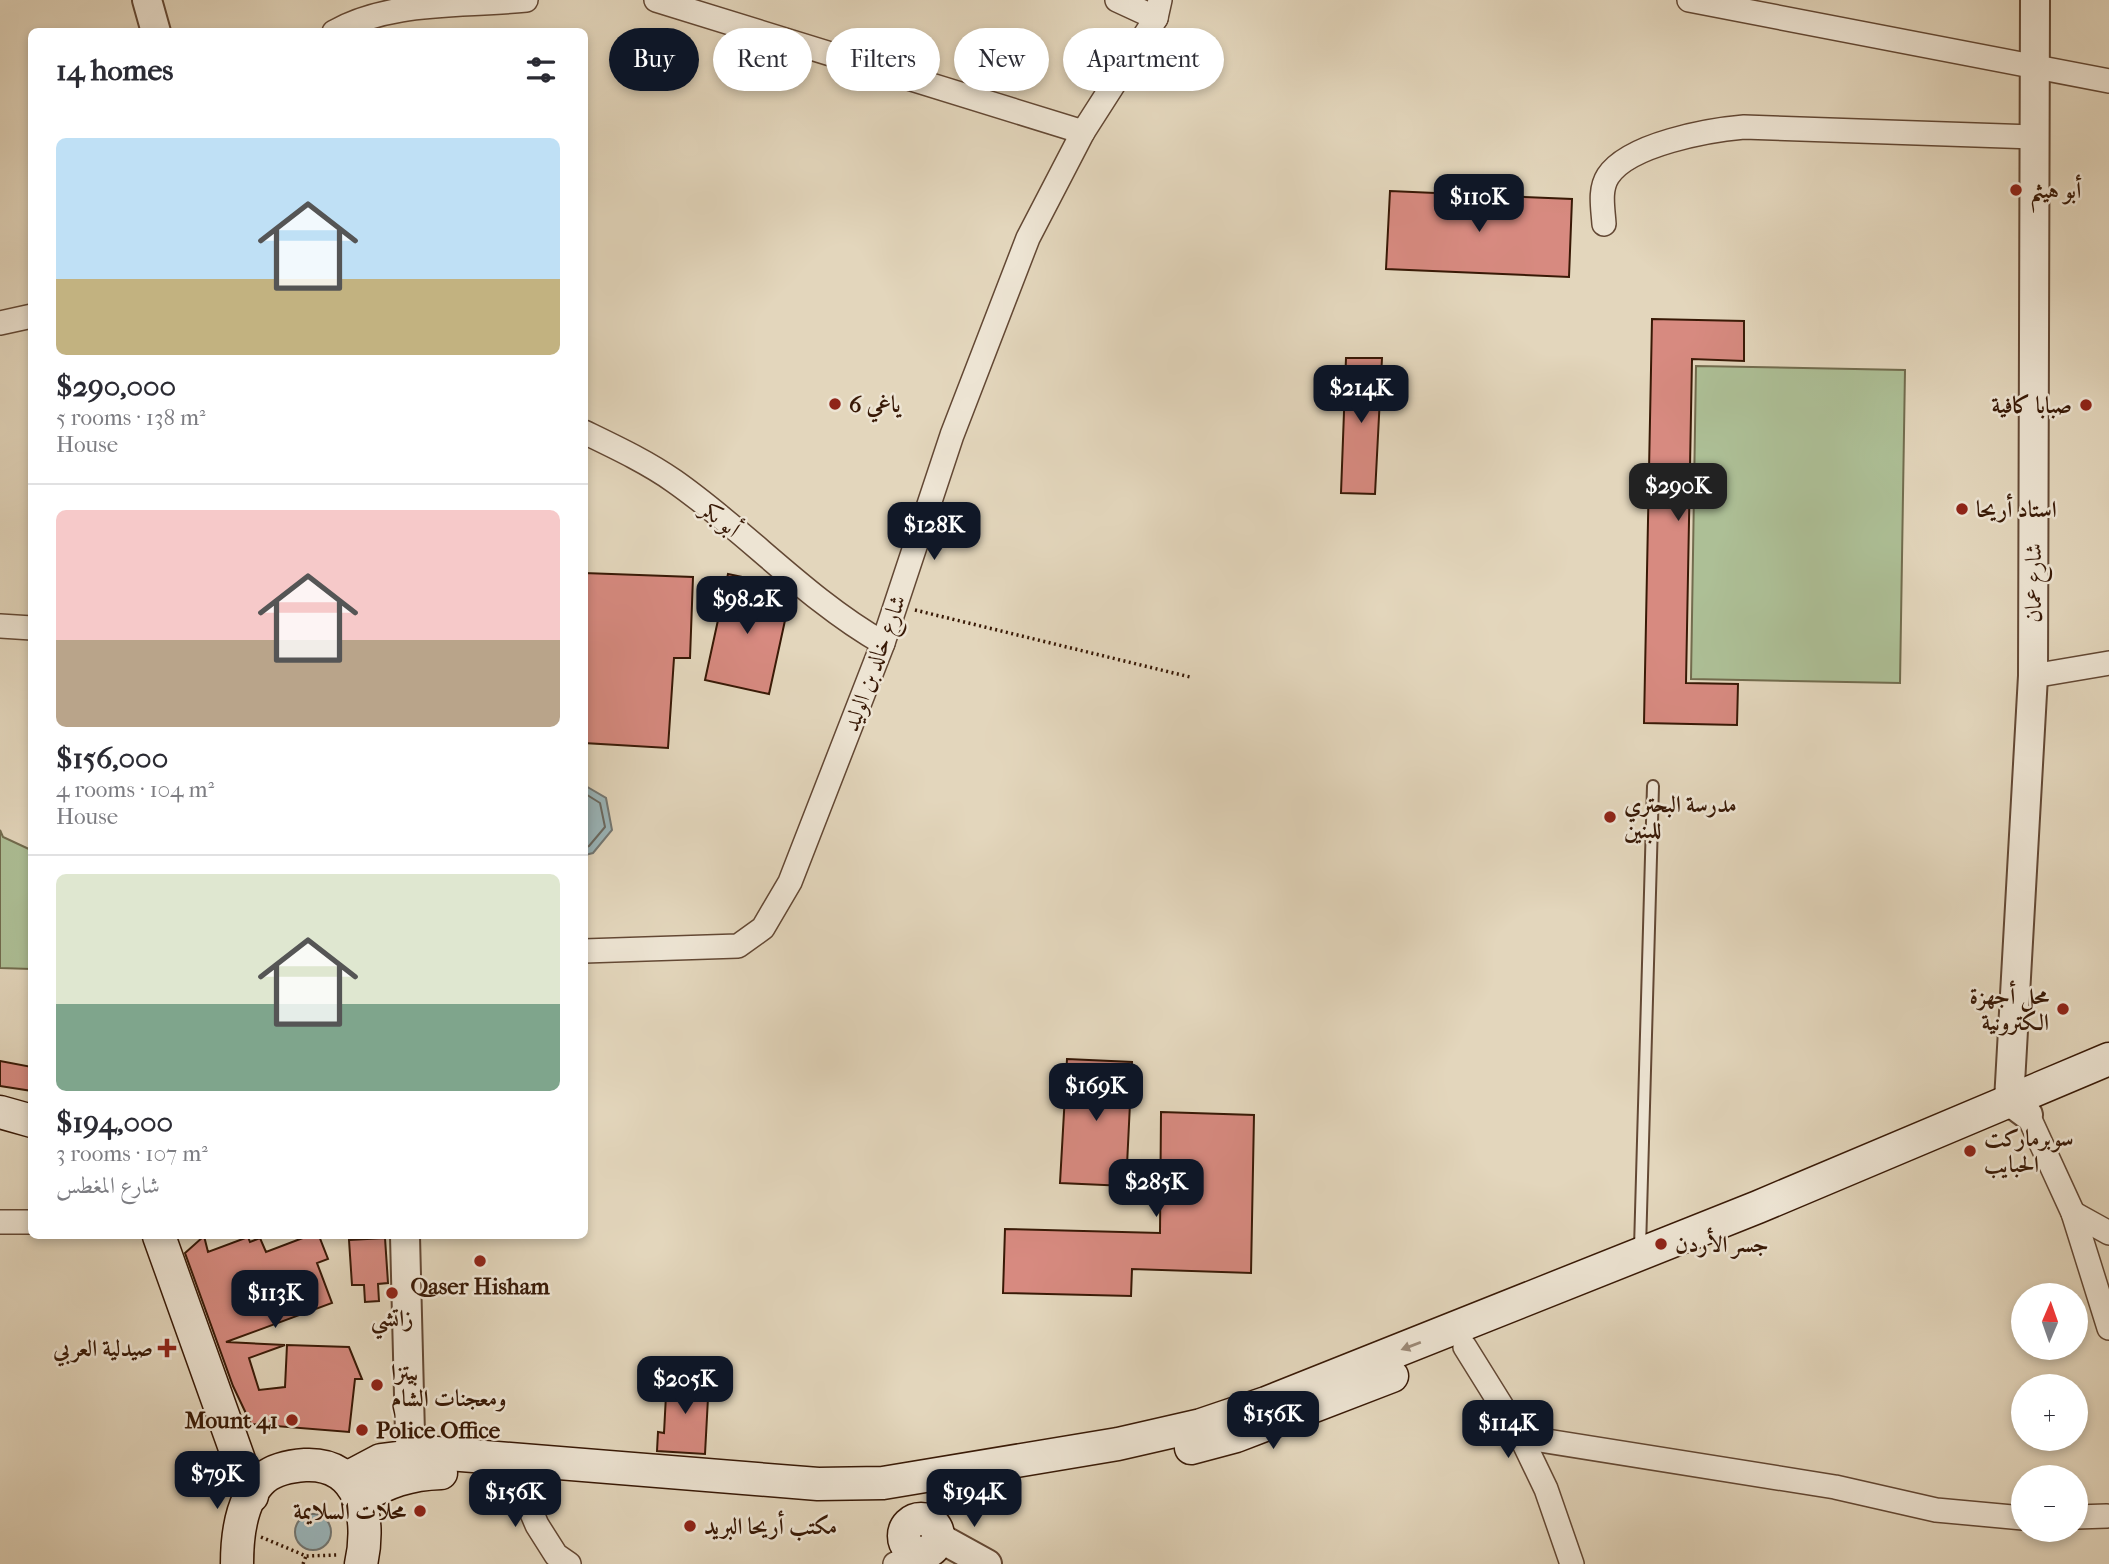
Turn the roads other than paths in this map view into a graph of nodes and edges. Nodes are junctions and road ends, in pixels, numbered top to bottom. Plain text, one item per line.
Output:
1 (147, 0) edge
2 (526, 0) edge
3 (656, 0) edge
4 (1117, 0) edge
5 (1689, 0) edge
6 (2035, 0) edge
7 (1158, 9) edge
8 (155, 28) edge
9 (341, 28) edge
10 (2035, 69) junction
11 (2109, 81) edge
12 (1083, 132) junction
13 (2034, 137) junction
14 (1604, 224) dead end
15 (28, 317) edge
16 (0, 323) edge
17 (588, 434) edge
18 (0, 626) edge
19 (28, 628) edge
20 (883, 643) junction
21 (2109, 663) edge
22 (2033, 676) junction
23 (1653, 786) dead end
24 (588, 951) edge
25 (2109, 1059) edge
26 (2109, 1082) edge
27 (2019, 1108) junction
28 (0, 1112) edge
29 (28, 1120) edge
30 (2074, 1213) junction
31 (2109, 1220) edge
32 (28, 1222) edge
33 (0, 1223) edge
34 (2109, 1233) edge
35 (160, 1239) edge
36 (404, 1239) edge
37 (1640, 1255) junction
38 (2109, 1328) edge
39 (1465, 1347) junction
40 (220, 1408) junction
41 (1521, 1437) junction
42 (410, 1464) junction
43 (286, 1468) junction
44 (509, 1468) junction
45 (354, 1488) junction
46 (252, 1496) junction
47 (2011, 1517) edge
48 (2088, 1518) edge
49 (2108, 1520) edge
50 (919, 1542) edge
51 (362, 1558) edge
52 (562, 1561) edge
53 (237, 1564) edge
54 (987, 1564) edge
55 (1572, 1564) edge

1 - 8 street
2 - 9 street
3 - 12 street
4 - 7 street
5 - 10 street
6 - 10 street, شارع عمان
7 - 12 street, شارع خالد بن الوليد
10 - 11 street
10 - 13 street, شارع عمان
12 - 20 street, شارع خالد بن الوليد
13 - 14 street
13 - 22 street, شارع عمان
15 - 16 street
17 - 20 street, أبو بكر
18 - 19 street
20 - 24 street, شارع خالد بن الوليد
21 - 22 street
22 - 27 street, شارع عمان
23 - 37 lane
25 - 27 main road
26 - 27 main road
27 - 30 street
27 - 37 main road
27 - 39 main road
28 - 29 main road
30 - 31 street
30 - 34 street
30 - 38 street
32 - 33 street
35 - 40 main road
36 - 42 street
37 -> 50 main road
39 - 41 street
39 - 50 main road
40 - 43 main road
40 - 46 main road
41 - 47 street
41 - 55 street
42 - 44 main road
42 - 45 main road
43 - 45 main road
43 - 46 main road
44 - 50 main road
44 - 52 street
45 - 51 main road
46 - 53 main road
48 - 49 street
50 - 54 street

